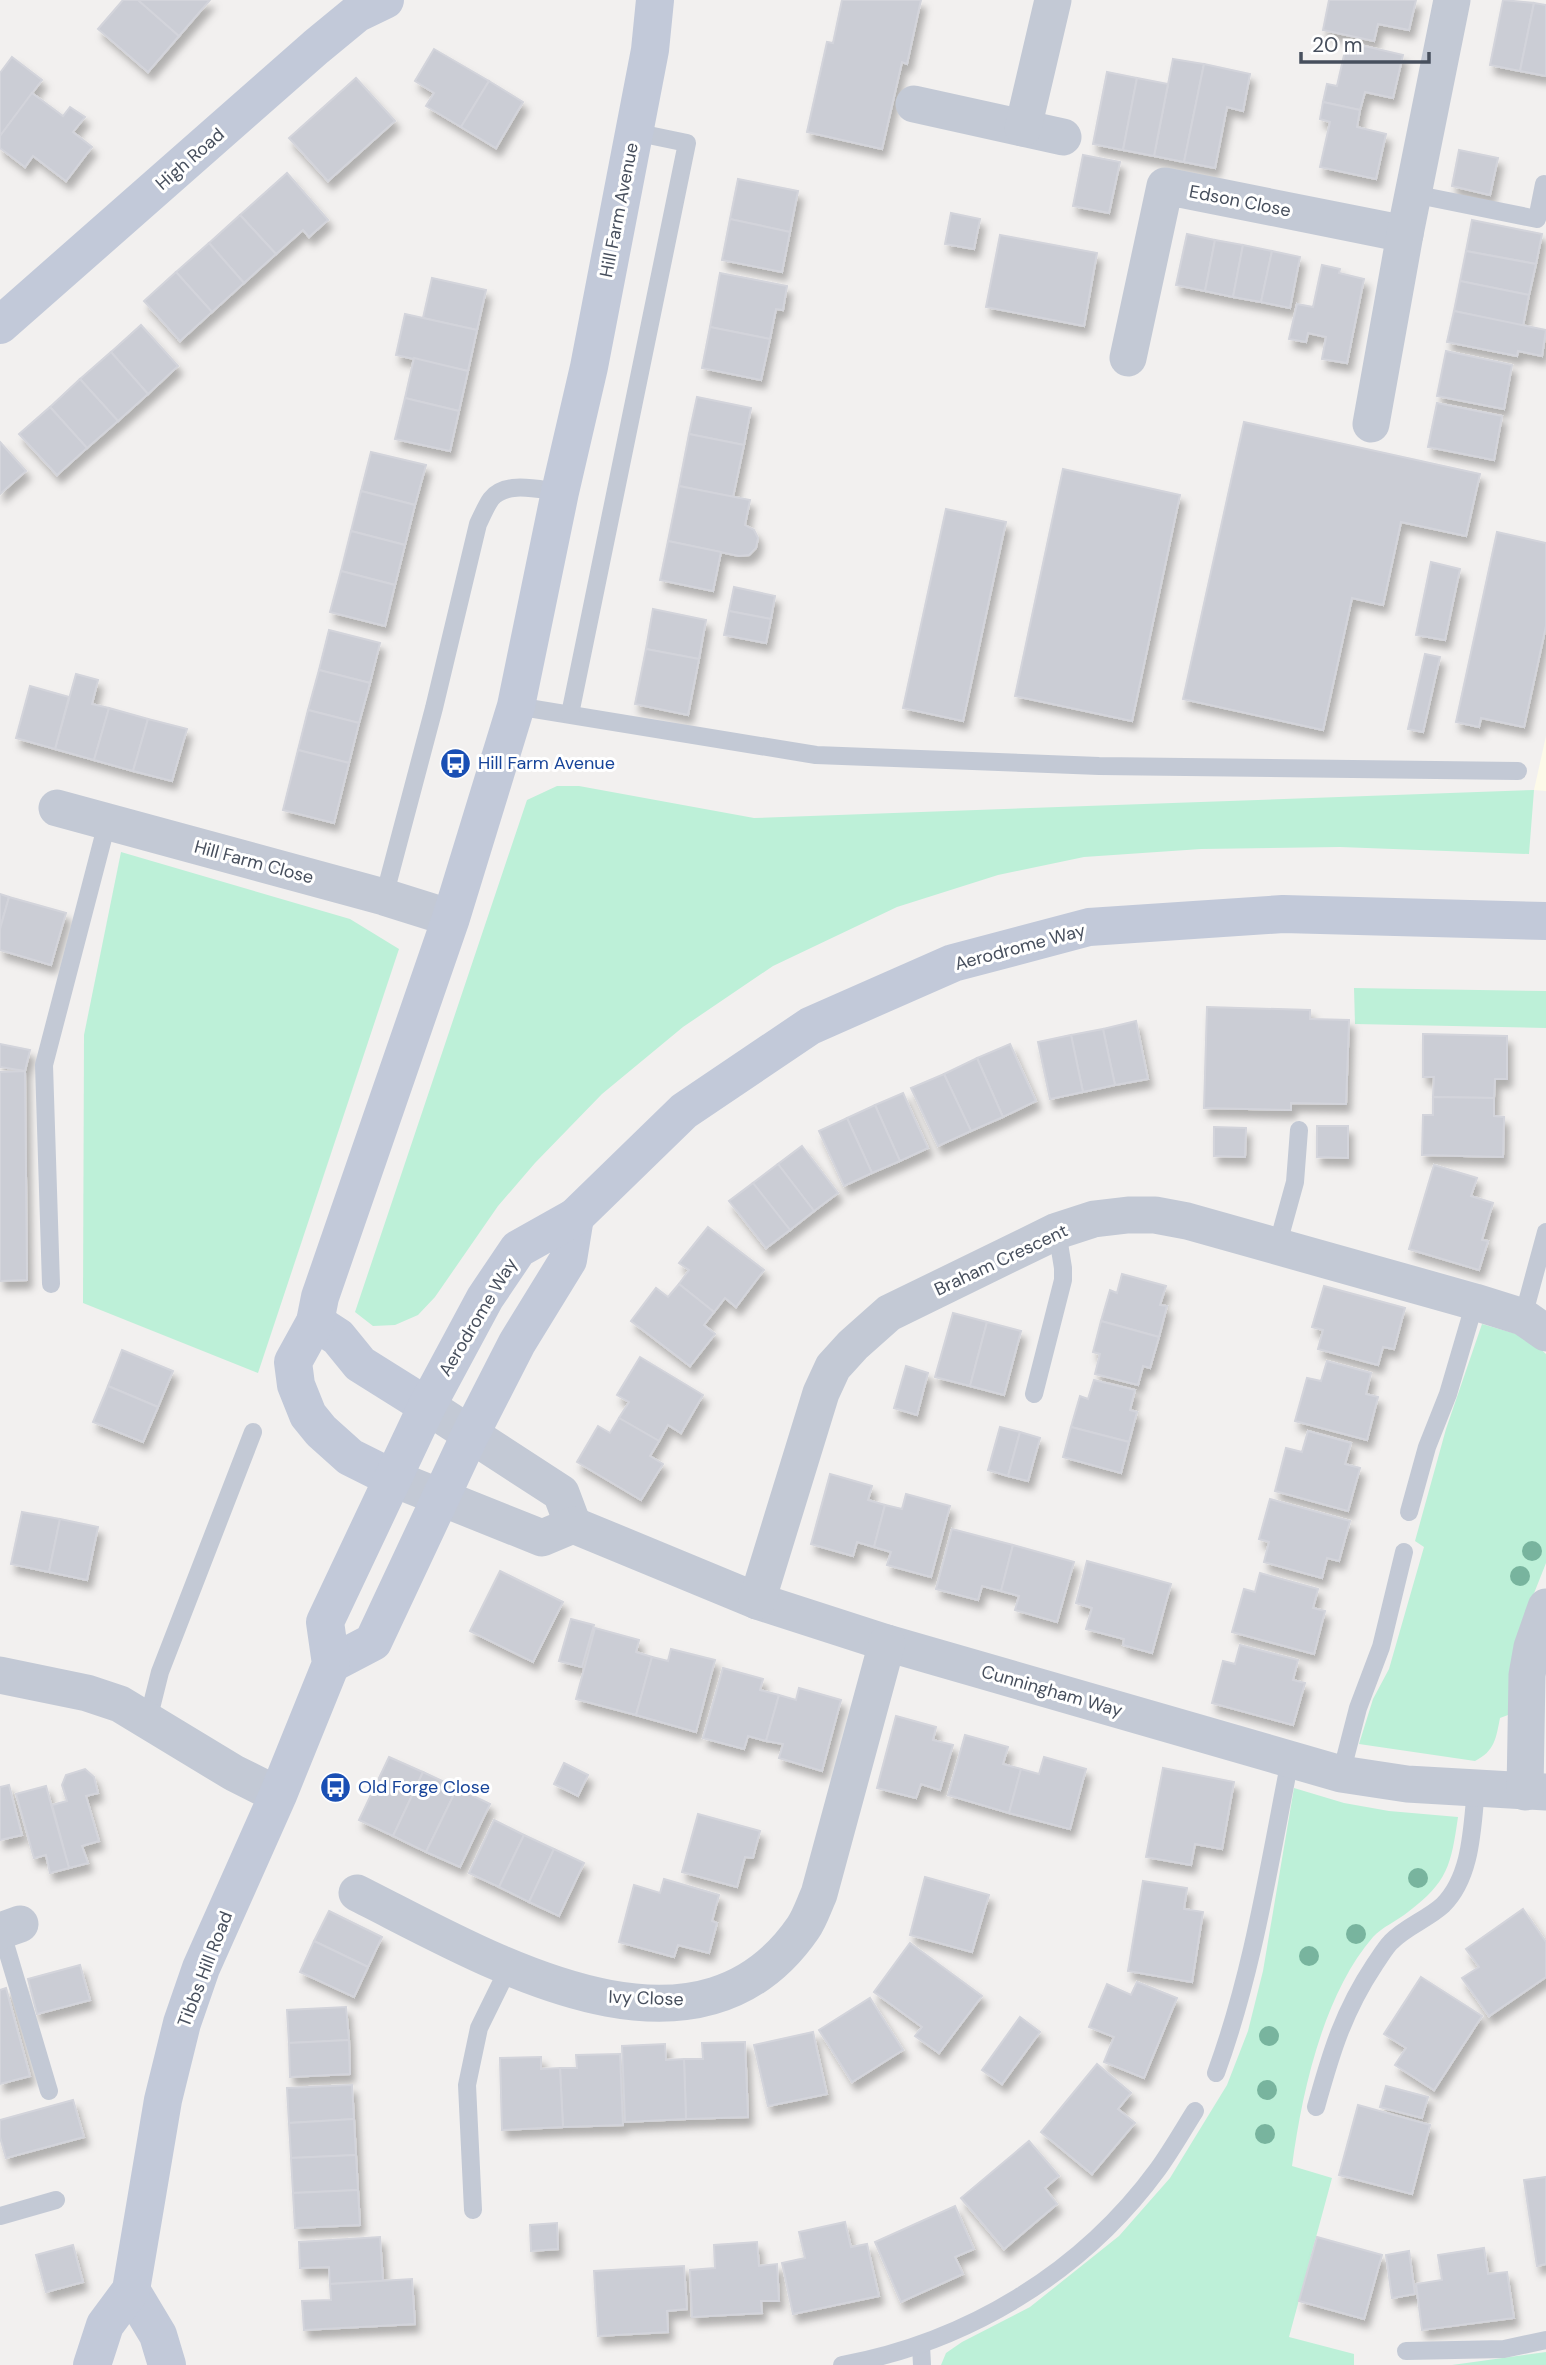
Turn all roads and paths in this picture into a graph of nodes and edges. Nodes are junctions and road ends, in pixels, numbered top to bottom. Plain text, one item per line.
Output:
1 (385, 0) edge
2 (655, 0) edge
3 (1052, 0) edge
4 (1452, 0) edge
5 (914, 104) dead end
6 (1023, 128) junction
7 (634, 132) junction
8 (1063, 137) dead end
9 (1544, 184) dead end
10 (1413, 194) junction
11 (1405, 234) junction
12 (0, 324) edge
13 (1128, 358) dead end
14 (1371, 424) dead end
15 (560, 492) junction
16 (516, 705) junction
17 (570, 714) junction
18 (1518, 771) dead end
19 (57, 808) dead end
20 (107, 823) junction
21 (384, 897) junction
22 (452, 918) junction
23 (1546, 921) edge
24 (1299, 1130) dead end
25 (575, 1217) junction
26 (1057, 1231) junction
27 (1546, 1233) edge
28 (1277, 1247) junction
29 (51, 1284) dead end
30 (1475, 1302) junction
31 (315, 1322) junction
32 (1534, 1325) edge
33 (1034, 1394) dead end
34 (427, 1406) junction
35 (253, 1432) dead end
36 (470, 1434) junction
37 (392, 1478) junction
38 (440, 1497) junction
39 (1409, 1512) dead end
40 (573, 1525) junction
41 (1404, 1552) dead end
42 (757, 1601) junction
43 (1546, 1607) edge
44 (887, 1643) junction
45 (331, 1664) junction
46 (0, 1675) edge
47 (148, 1720) junction
48 (1290, 1760) junction
49 (1341, 1774) junction
50 (1476, 1789) junction
51 (1536, 1792) edge
52 (278, 1795) junction
53 (357, 1893) dead end
54 (7, 1928) edge
55 (508, 1969) junction
56 (1216, 2074) dead end
57 (49, 2091) dead end
58 (1316, 2107) dead end
59 (1195, 2111) dead end
60 (56, 2200) dead end
61 (473, 2210) dead end
62 (0, 2216) edge
63 (131, 2290) junction
64 (1546, 2340) edge
65 (921, 2345) junction
66 (1406, 2351) dead end
67 (92, 2365) edge
68 (167, 2365) edge
69 (842, 2365) edge
70 (922, 2365) edge

1 - 12 street, High Road
2 - 7 street, Hill Farm Avenue
3 - 6 street
4 - 10 street
5 - 6 street
6 - 8 street
7 - 15 street, Hill Farm Avenue
7 - 17 lane
9 - 10 lane
10 - 11 street
11 - 13 street, Edson Close
11 - 14 street
15 - 16 street, Hill Farm Avenue
15 - 21 lane
16 - 17 lane
16 - 22 street, Hill Farm Avenue
17 - 18 lane
19 - 20 street, Hill Farm Close
20 - 21 street, Hill Farm Close
20 - 29 lane
21 - 22 street, Hill Farm Close
22 - 31 street, Hill Farm Avenue
23 - 25 street, Aerodrome Way
24 - 28 lane
25 - 34 street, Aerodrome Way
25 - 36 street
26 - 28 street, Braham Crescent
26 - 33 lane
26 - 42 street, Braham Crescent
27 - 32 lane
28 - 30 street, Braham Crescent
30 - 32 street, Braham Crescent
30 - 39 lane
31 - 34 street
31 - 37 street, Hill Farm Avenue
34 - 36 street
34 - 37 street, Tibbs Hill Road
35 - 47 lane
36 - 38 street
36 - 40 street
37 - 38 street
37 - 45 street, Tibbs Hill Road
38 - 40 street
38 - 45 street
40 - 42 street, Cunningham Way
41 - 49 lane
42 - 44 street, Cunningham Way
43 - 51 street
44 - 48 street, Cunningham Way
44 - 55 street, Ivy Close
45 - 52 street, Tibbs Hill Road
46 - 47 street
47 - 52 street
48 - 49 street, Cunningham Way
48 - 56 lane
49 - 50 street, Cunningham Way
50 - 51 street, Cunningham Way
50 - 58 lane
52 - 63 street, Tibbs Hill Road
53 - 55 street, Ivy Close
54 - 57 lane
55 - 61 lane
59 - 65 lane
60 - 62 lane
63 - 67 street, Tibbs Hill Road
63 - 68 street
64 - 66 lane
65 - 69 lane
65 - 70 lane

